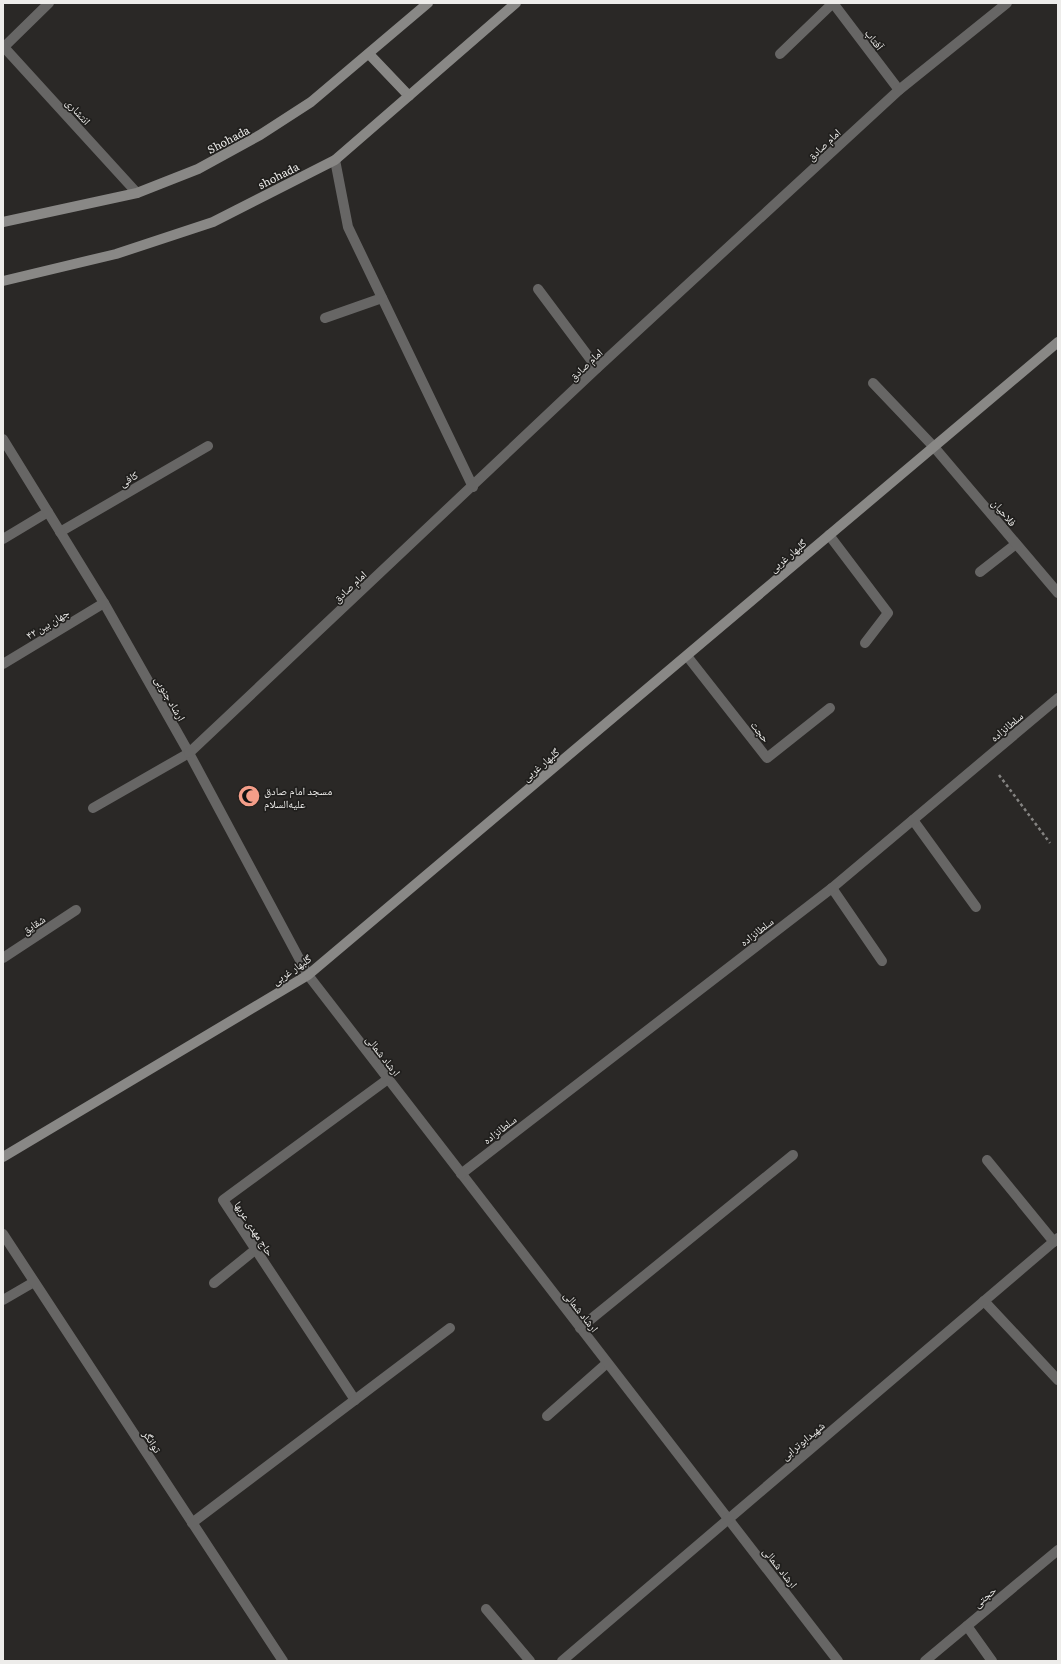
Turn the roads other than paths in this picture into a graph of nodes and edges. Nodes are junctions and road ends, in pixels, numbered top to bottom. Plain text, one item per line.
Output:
1 (49, 3) edge
2 (428, 3) edge
3 (516, 3) edge
4 (833, 3) edge
5 (1007, 3) edge
6 (4, 46) edge
7 (369, 54) junction
8 (780, 54) dead end
9 (899, 90) junction
10 (409, 96) junction
11 (335, 160) junction
12 (137, 193) junction
13 (3, 222) edge
14 (3, 281) edge
15 (538, 290) dead end
16 (382, 298) junction
17 (325, 318) dead end
18 (1058, 342) edge
19 (597, 368) junction
20 (873, 383) dead end
21 (3, 439) edge
22 (208, 446) dead end
23 (934, 447) junction
24 (473, 487) junction
25 (48, 512) junction
26 (60, 532) junction
27 (829, 535) junction
28 (3, 539) edge
29 (1016, 544) junction
30 (980, 572) dead end
31 (1058, 593) edge
32 (104, 604) junction
33 (865, 643) dead end
34 (686, 656) junction
35 (3, 664) edge
36 (1058, 698) edge
37 (830, 708) dead end
38 (189, 753) junction
39 (93, 808) dead end
40 (913, 820) junction
41 (832, 888) junction
42 (976, 907) dead end
43 (76, 910) dead end
44 (3, 958) edge
45 (882, 961) dead end
46 (308, 975) junction
47 (388, 1079) junction
48 (793, 1155) dead end
49 (3, 1157) edge
50 (987, 1160) dead end
51 (461, 1174) junction
52 (3, 1234) edge
53 (1056, 1240) edge
54 (255, 1250) junction
55 (34, 1282) junction
56 (214, 1283) dead end
57 (3, 1300) edge
58 (984, 1301) junction
59 (450, 1328) dead end
60 (580, 1328) junction
61 (607, 1363) junction
62 (1058, 1380) edge
63 (355, 1400) junction
64 (547, 1416) dead end
65 (728, 1519) junction
66 (192, 1523) junction
67 (1058, 1550) edge
68 (486, 1609) dead end
69 (966, 1626) junction
70 (283, 1661) edge
71 (530, 1661) edge
72 (562, 1661) edge
73 (838, 1661) edge
74 (925, 1661) edge
75 (992, 1661) edge

1 - 6 street
2 - 7 street, Shohada
3 - 10 street, shohada
4 - 8 street
4 - 9 street, آفتاب
5 - 9 street, امام صادق
6 - 12 street, انتشاری
7 - 10 street
7 - 12 street, Shohada
9 - 19 street, امام صادق
10 - 11 street, shohada
11 - 14 street, shohada
11 - 16 street
12 - 13 street, Shohada
15 - 19 street
16 - 17 street
16 - 24 street
18 - 23 street, گلبهار غربی
19 - 24 street, امام صادق
20 - 23 street, فلاحیان
21 - 25 street, ارشاد جنوبی
22 - 26 street, کافی
23 - 27 street, گلبهار غربی
23 - 29 street, فلاحیان
24 - 38 street, امام صادق
25 - 26 street, ارشاد جنوبی
25 - 28 street
26 - 32 street, ارشاد جنوبی
27 - 33 street
27 - 34 street, گلبهار غربی
29 - 30 street
29 - 31 street, فلاحیان
32 - 35 street, جهان بین ۴۲
32 - 38 street, ارشاد جنوبی
34 - 37 street, حجت
34 - 46 street, گلبهار غربی
36 - 40 street, سلطانزاده
38 - 39 street, امام صادق
38 - 46 street, ارشاد جنوبی
40 - 41 street, سلطانزاده
40 - 42 street
41 - 45 street
41 - 51 street, سلطانزاده
43 - 44 street, شقایق
46 - 47 street, ارشاد شمالی
46 - 49 street, گلبهار غربی
47 - 51 street, ارشاد شمالی
47 - 54 street, حاج مهدی عربها
48 - 60 street
50 - 53 street
51 - 60 street, ارشاد شمالی
52 - 55 street, توانگر
53 - 58 street, شهیدابوترابی
54 - 56 street
54 - 63 street, حاج مهدی عربها
55 - 57 street
55 - 66 street, توانگر
58 - 62 street
58 - 65 street, شهیدابوترابی
59 - 63 street
60 - 61 street, ارشاد شمالی
61 - 64 street
61 - 65 street, ارشاد شمالی
63 - 66 street
65 - 72 street, شهیدابوترابی
65 - 73 street, ارشاد شمالی
66 - 70 street, توانگر
67 - 69 street, حجتی
68 - 71 street
69 - 74 street, حجتی
69 - 75 street

